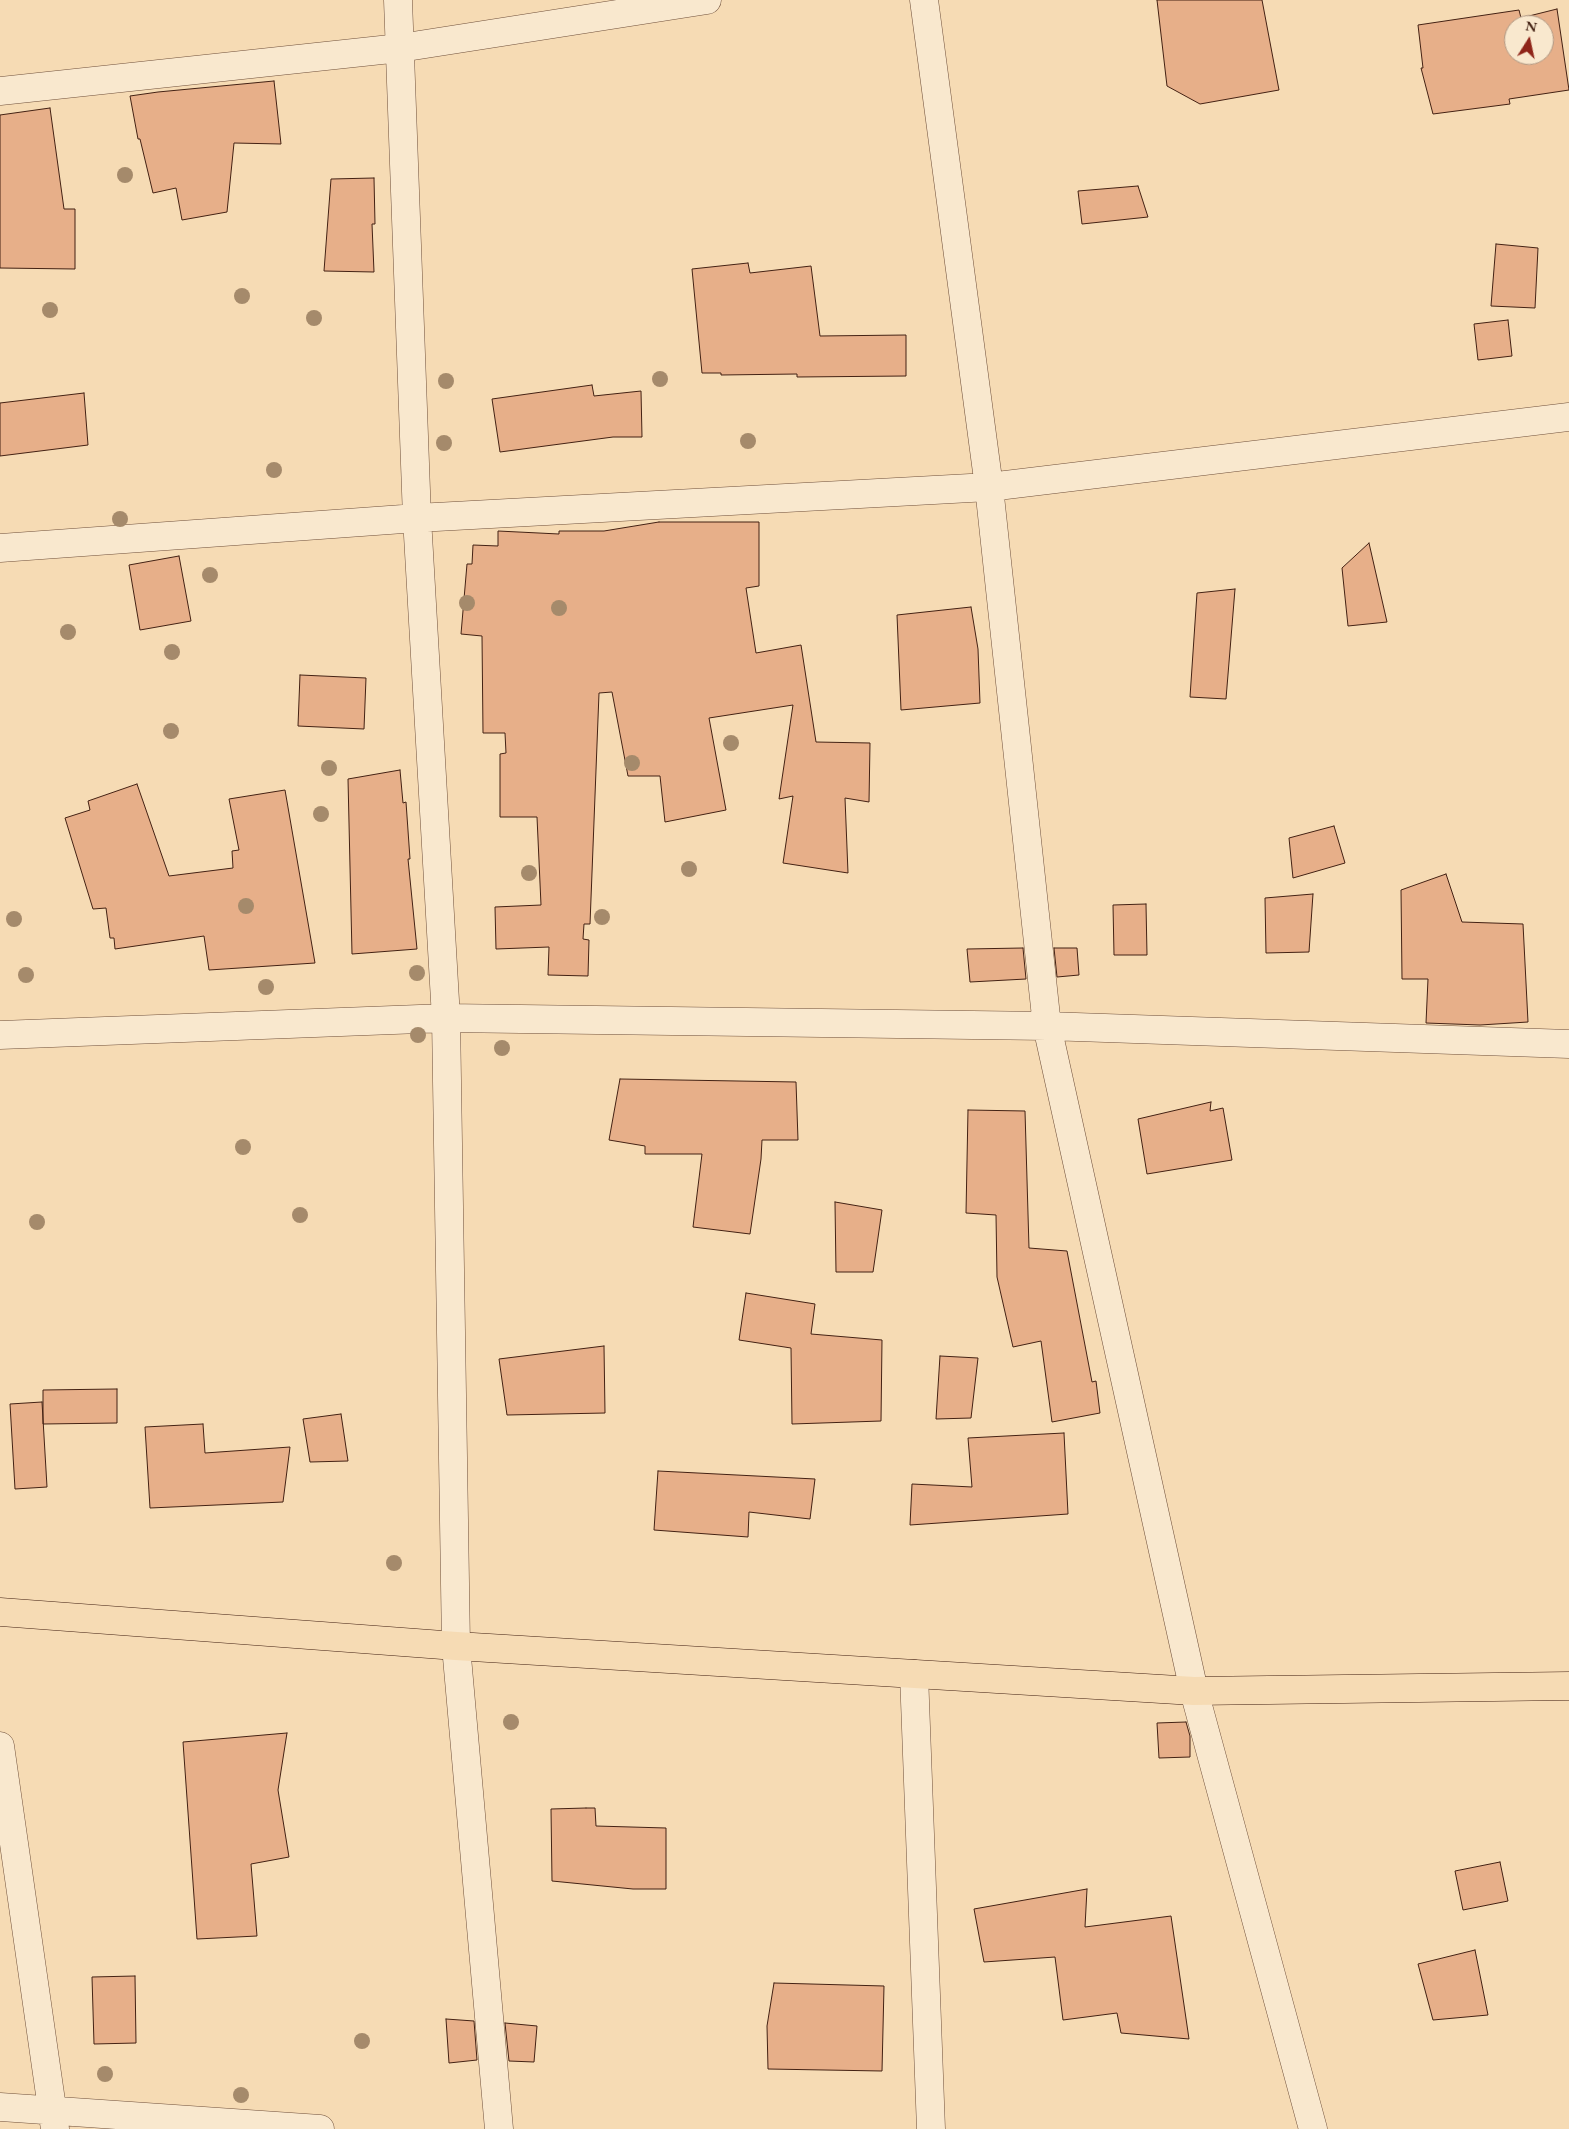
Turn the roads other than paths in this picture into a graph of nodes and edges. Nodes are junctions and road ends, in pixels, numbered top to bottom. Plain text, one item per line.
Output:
1 (398, 0) edge
2 (707, 0) edge
3 (924, 0) edge
4 (400, 48) junction
5 (0, 91) edge
6 (1569, 417) edge
7 (989, 487) junction
8 (417, 518) junction
9 (0, 548) edge
10 (446, 1018) junction
11 (1047, 1026) junction
12 (0, 1035) edge
13 (1569, 1044) edge
14 (0, 1612) edge
15 (456, 1646) junction
16 (914, 1674) junction
17 (1569, 1686) edge
18 (1194, 1691) junction
19 (0, 1746) edge
20 (0, 2108) edge
21 (54, 2120) edge
22 (320, 2129) edge
23 (498, 2129) edge
24 (930, 2129) edge
25 (1313, 2129) edge

1 - 4 street
2 - 4 street
3 - 7 street
4 - 5 street
4 - 8 street
6 - 7 street
7 - 8 street
7 - 11 street
8 - 9 street
8 - 10 street
10 - 11 street
10 - 12 street
10 - 15 street
11 - 13 street
11 - 18 street
14 - 15 main road
15 - 16 main road
15 - 23 street
16 - 18 main road
16 - 24 street
17 - 18 main road
18 - 25 street
19 - 21 street
20 - 21 street
21 - 22 street

